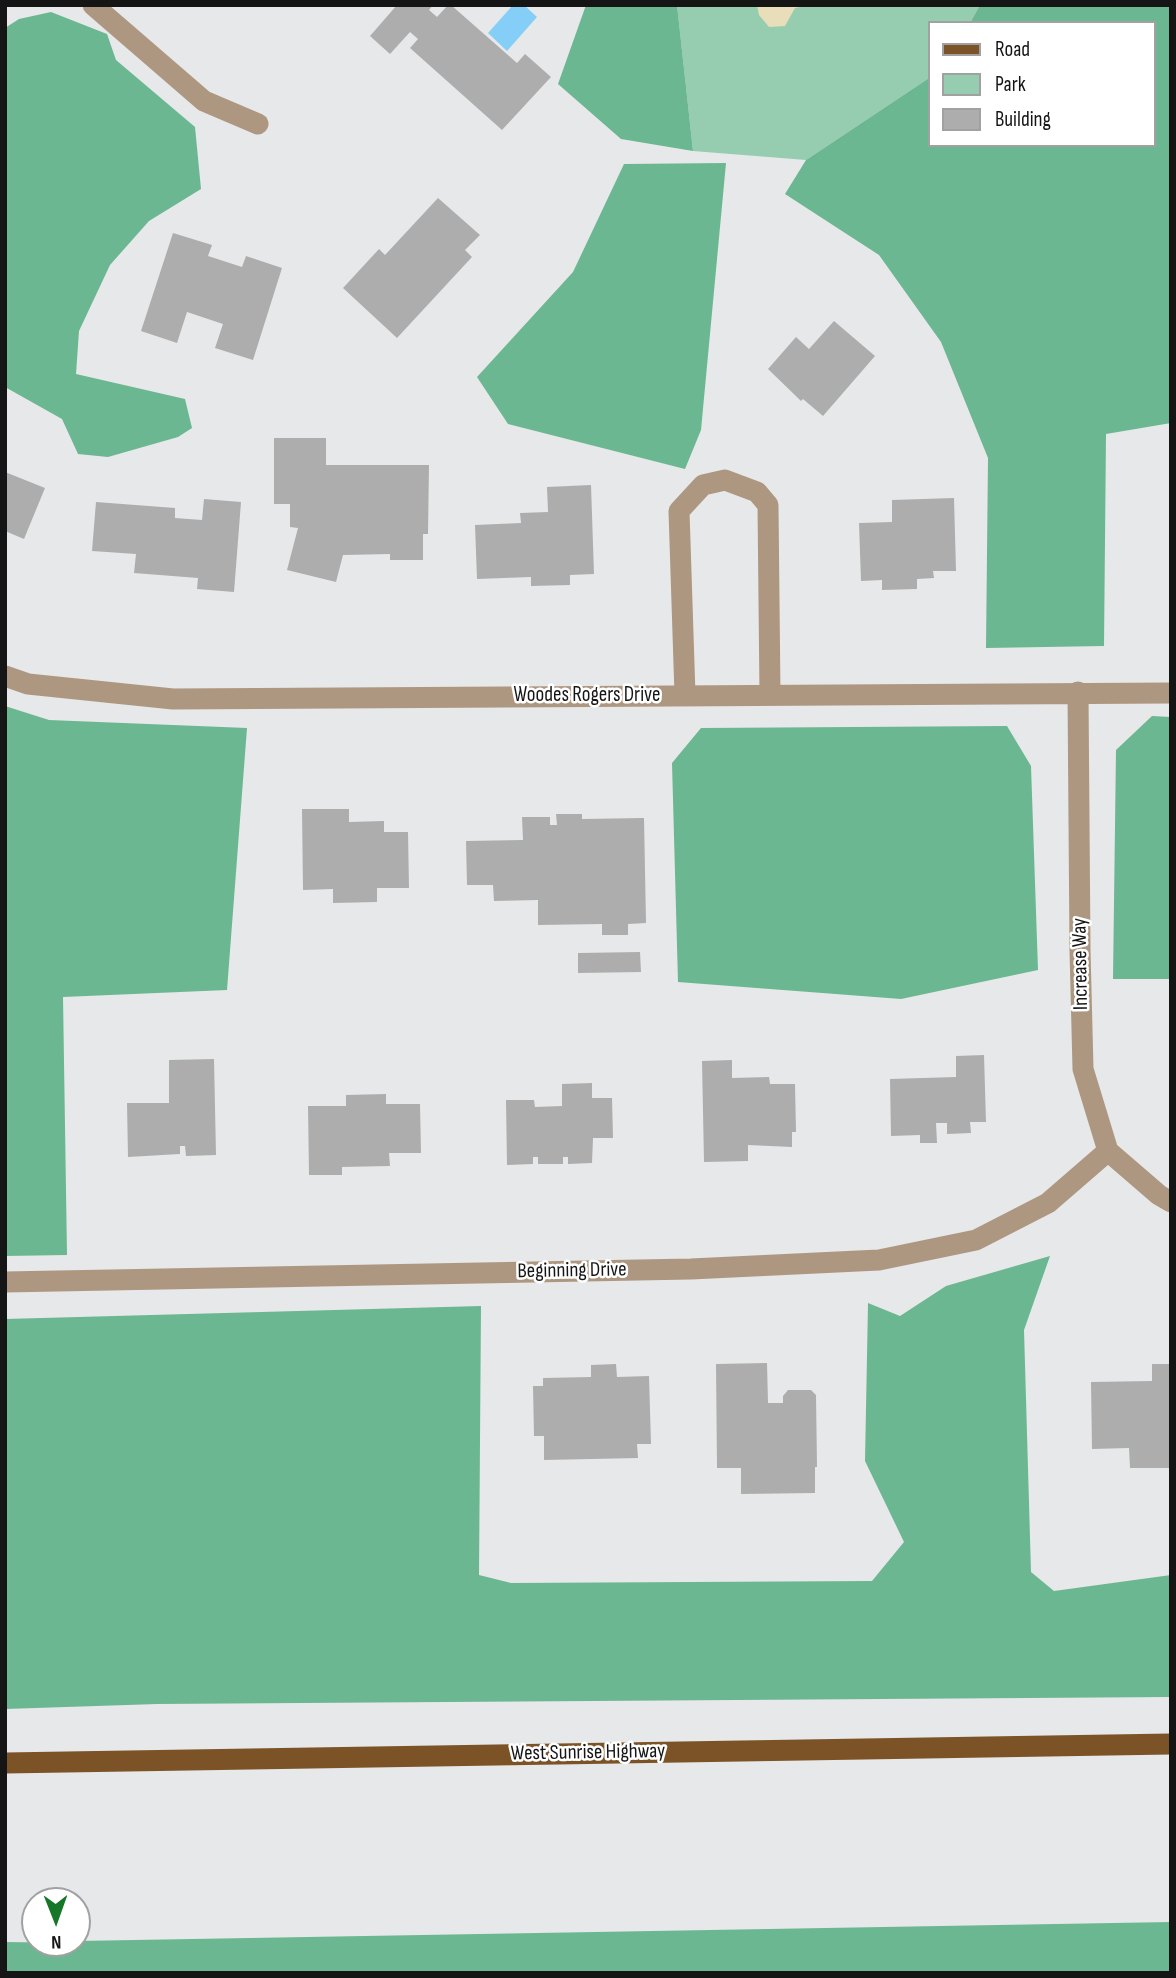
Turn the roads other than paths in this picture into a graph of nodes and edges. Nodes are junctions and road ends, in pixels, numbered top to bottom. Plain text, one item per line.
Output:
1 (93, 5) edge
2 (258, 124) dead end
3 (5, 676) edge
4 (1078, 692) junction
5 (1171, 693) edge
6 (685, 695) junction
7 (770, 695) junction
8 (1108, 1151) junction
9 (1171, 1202) edge
10 (5, 1282) edge
11 (1171, 1744) edge
12 (5, 1763) edge

1 - 2 street
3 - 6 street, Woodes Rogers Drive
4 - 5 street, Woodes Rogers Drive
4 - 7 street, Woodes Rogers Drive
4 - 8 street, Increase Way
6 - 7 street, Woodes Rogers Drive
6 - 7 street
8 - 9 street
8 - 10 street, Beginning Drive
11 - 12 main road, West Sunrise Highway

